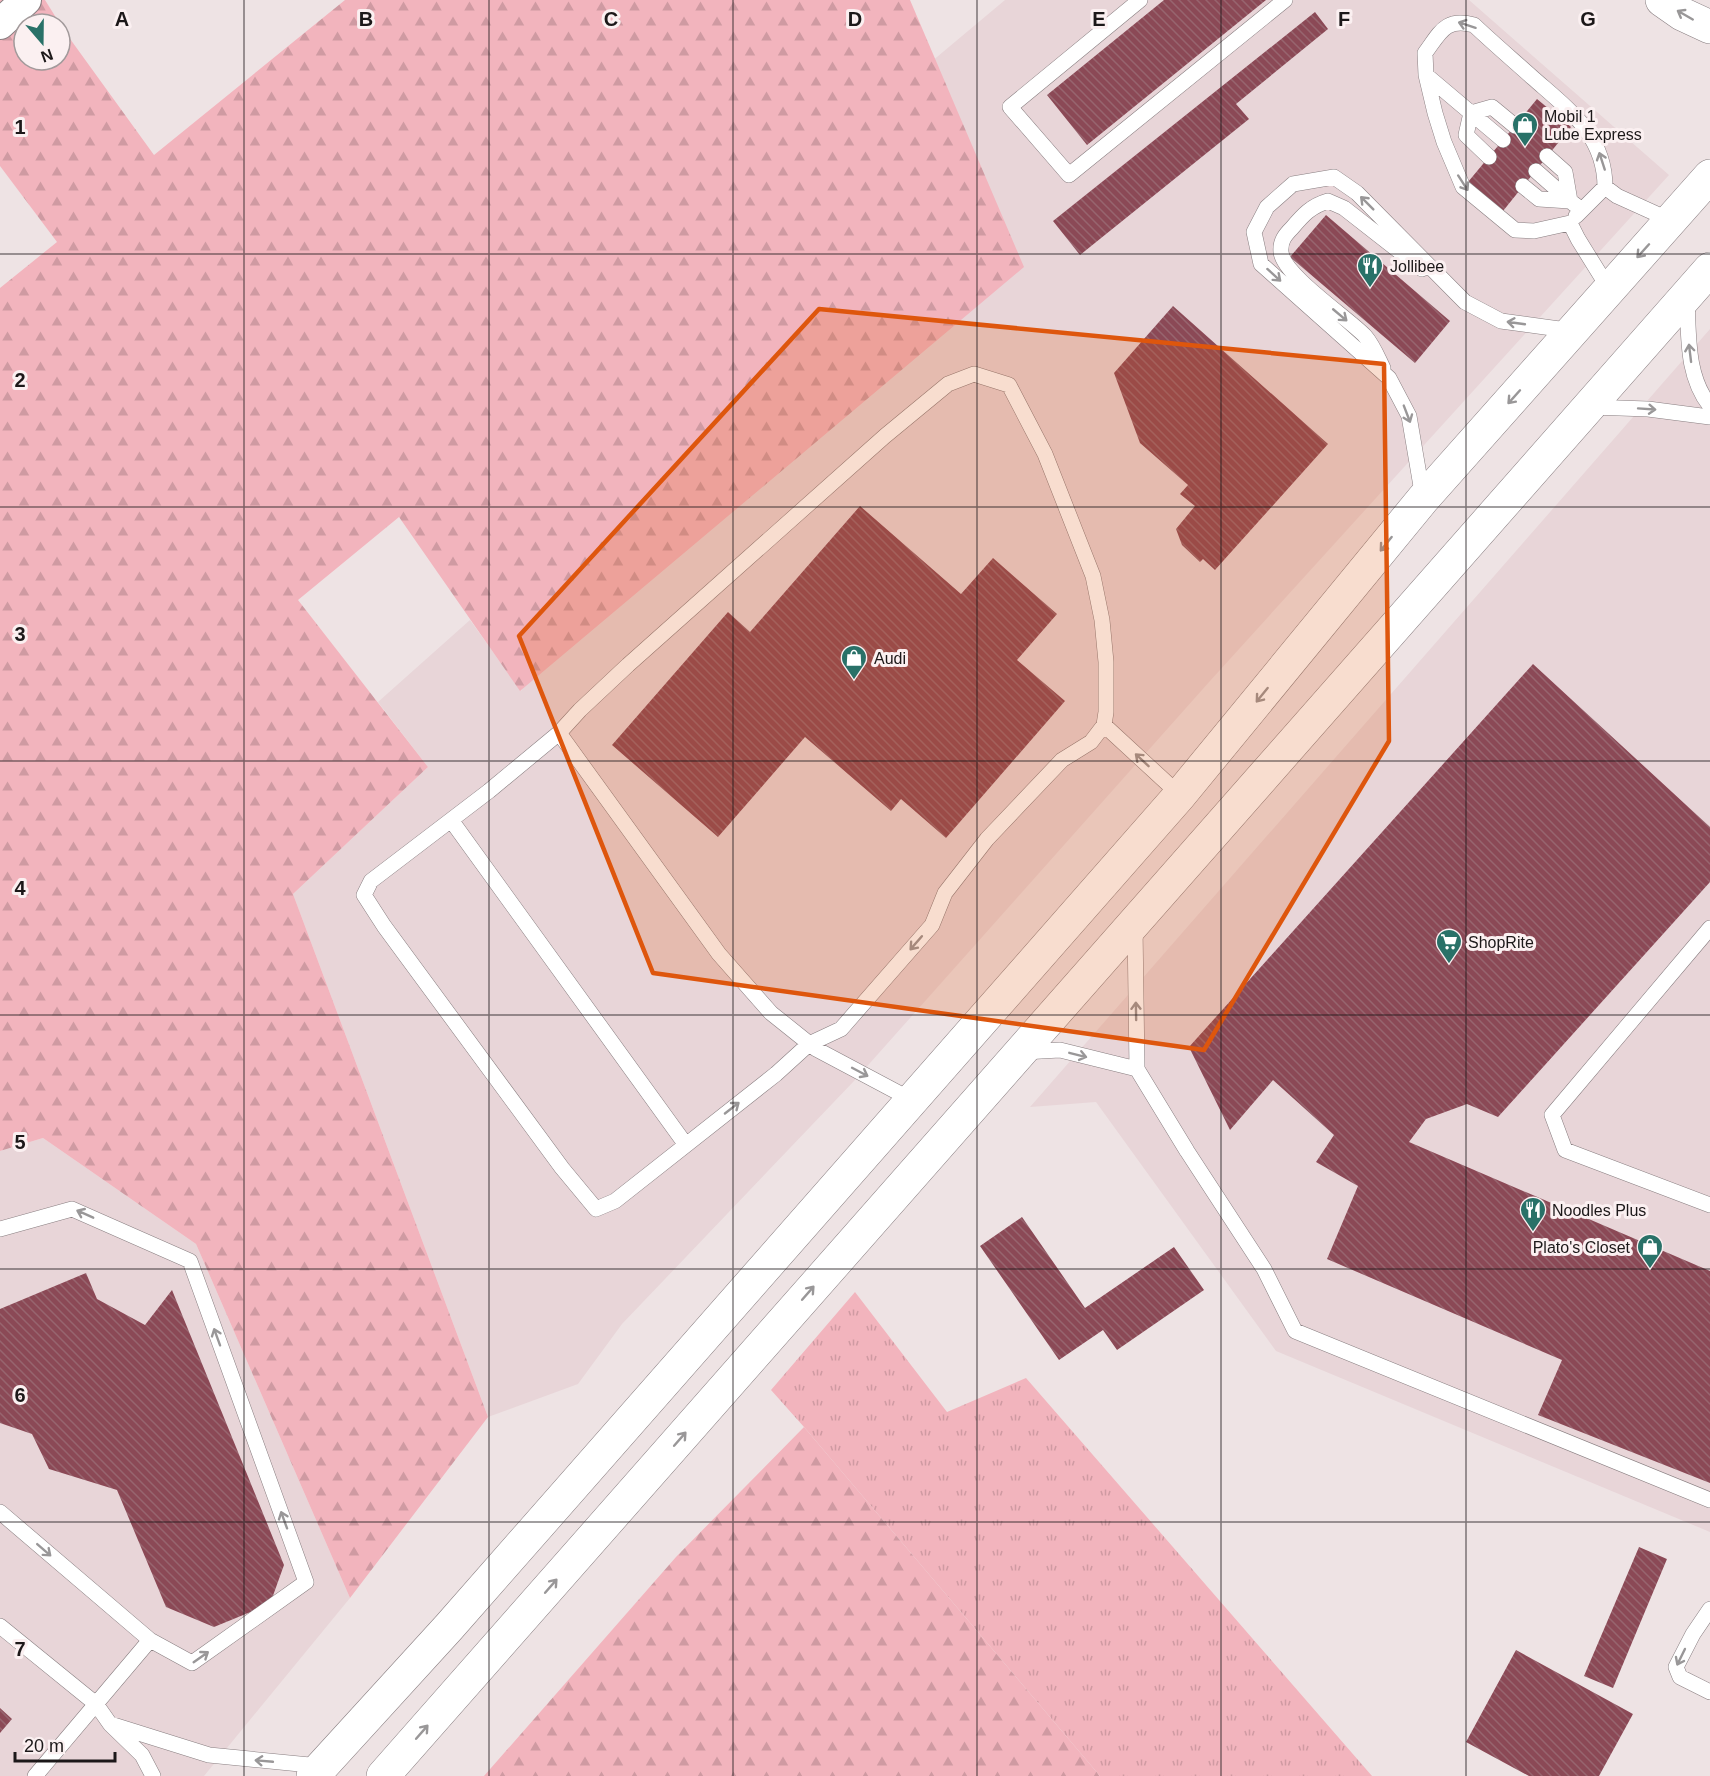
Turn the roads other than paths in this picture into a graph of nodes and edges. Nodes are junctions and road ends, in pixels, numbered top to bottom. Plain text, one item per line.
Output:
1 (26, 0) edge
2 (1140, 0) edge
3 (1286, 0) edge
4 (1662, 0) edge
5 (0, 24) edge
6 (1710, 27) edge
7 (1426, 75) junction
8 (1472, 113) junction
9 (1515, 126) dead end
10 (1503, 140) dead end
11 (1547, 156) dead end
12 (1489, 157) dead end
13 (1536, 171) dead end
14 (1710, 176) edge
15 (1523, 186) dead end
16 (1605, 187) junction
17 (1576, 205) junction
18 (1671, 220) junction
19 (1570, 223) junction
20 (1710, 269) edge
21 (1609, 289) junction
22 (1686, 295) junction
23 (1465, 302) junction
24 (1574, 331) junction
25 (1389, 378) junction
26 (1588, 406) junction
27 (1710, 406) edge
28 (1710, 417) edge
29 (1423, 498) junction
30 (1104, 725) junction
31 (559, 733) junction
32 (1180, 795) junction
33 (451, 820) junction
34 (1135, 922) junction
35 (1710, 928) edge
36 (809, 1044) junction
37 (1020, 1052) junction
38 (1137, 1069) junction
39 (912, 1100) junction
40 (686, 1145) junction
41 (1710, 1205) edge
42 (0, 1229) edge
43 (1710, 1500) edge
44 (0, 1512) edge
45 (1710, 1610) edge
46 (0, 1626) edge
47 (150, 1640) junction
48 (1710, 1692) edge
49 (96, 1704) junction
50 (110, 1724) junction
51 (318, 1771) edge
52 (35, 1776) edge
53 (153, 1776) edge
54 (383, 1776) edge

1 - 5 street
2 - 3 lane
6 -> 4 highway
7 - 8 lane
16 -> 7 lane
7 -> 19 lane
8 - 9 lane
8 - 10 lane
8 - 12 lane
11 - 17 lane
13 - 17 lane
14 - 18 highway
15 - 17 lane
16 - 17 lane
16 - 18 lane
17 - 19 lane
18 -> 21 highway
19 - 21 lane
20 - 22 highway
21 - 24 highway
22 - 26 highway
27 -> 22 lane
24 -> 23 lane
23 -> 25 lane
23 -> 25 lane
24 -> 29 highway
25 -> 29 lane
26 -> 28 lane
26 - 34 highway
29 -> 32 highway
30 - 31 lane
32 -> 30 lane
30 -> 36 lane
31 - 33 lane
31 - 36 lane
32 - 39 highway
33 - 40 lane
33 - 40 lane
34 - 37 highway
38 -> 34 lane
35 - 41 lane
36 -> 39 lane
40 -> 36 lane
37 -> 38 lane
54 -> 37 highway
38 - 43 lane
39 - 51 highway
47 -> 42 lane
44 -> 47 lane
45 -> 48 lane
46 - 49 lane
47 - 49 lane
49 - 50 lane
49 - 52 lane
51 -> 50 lane
50 - 53 lane

